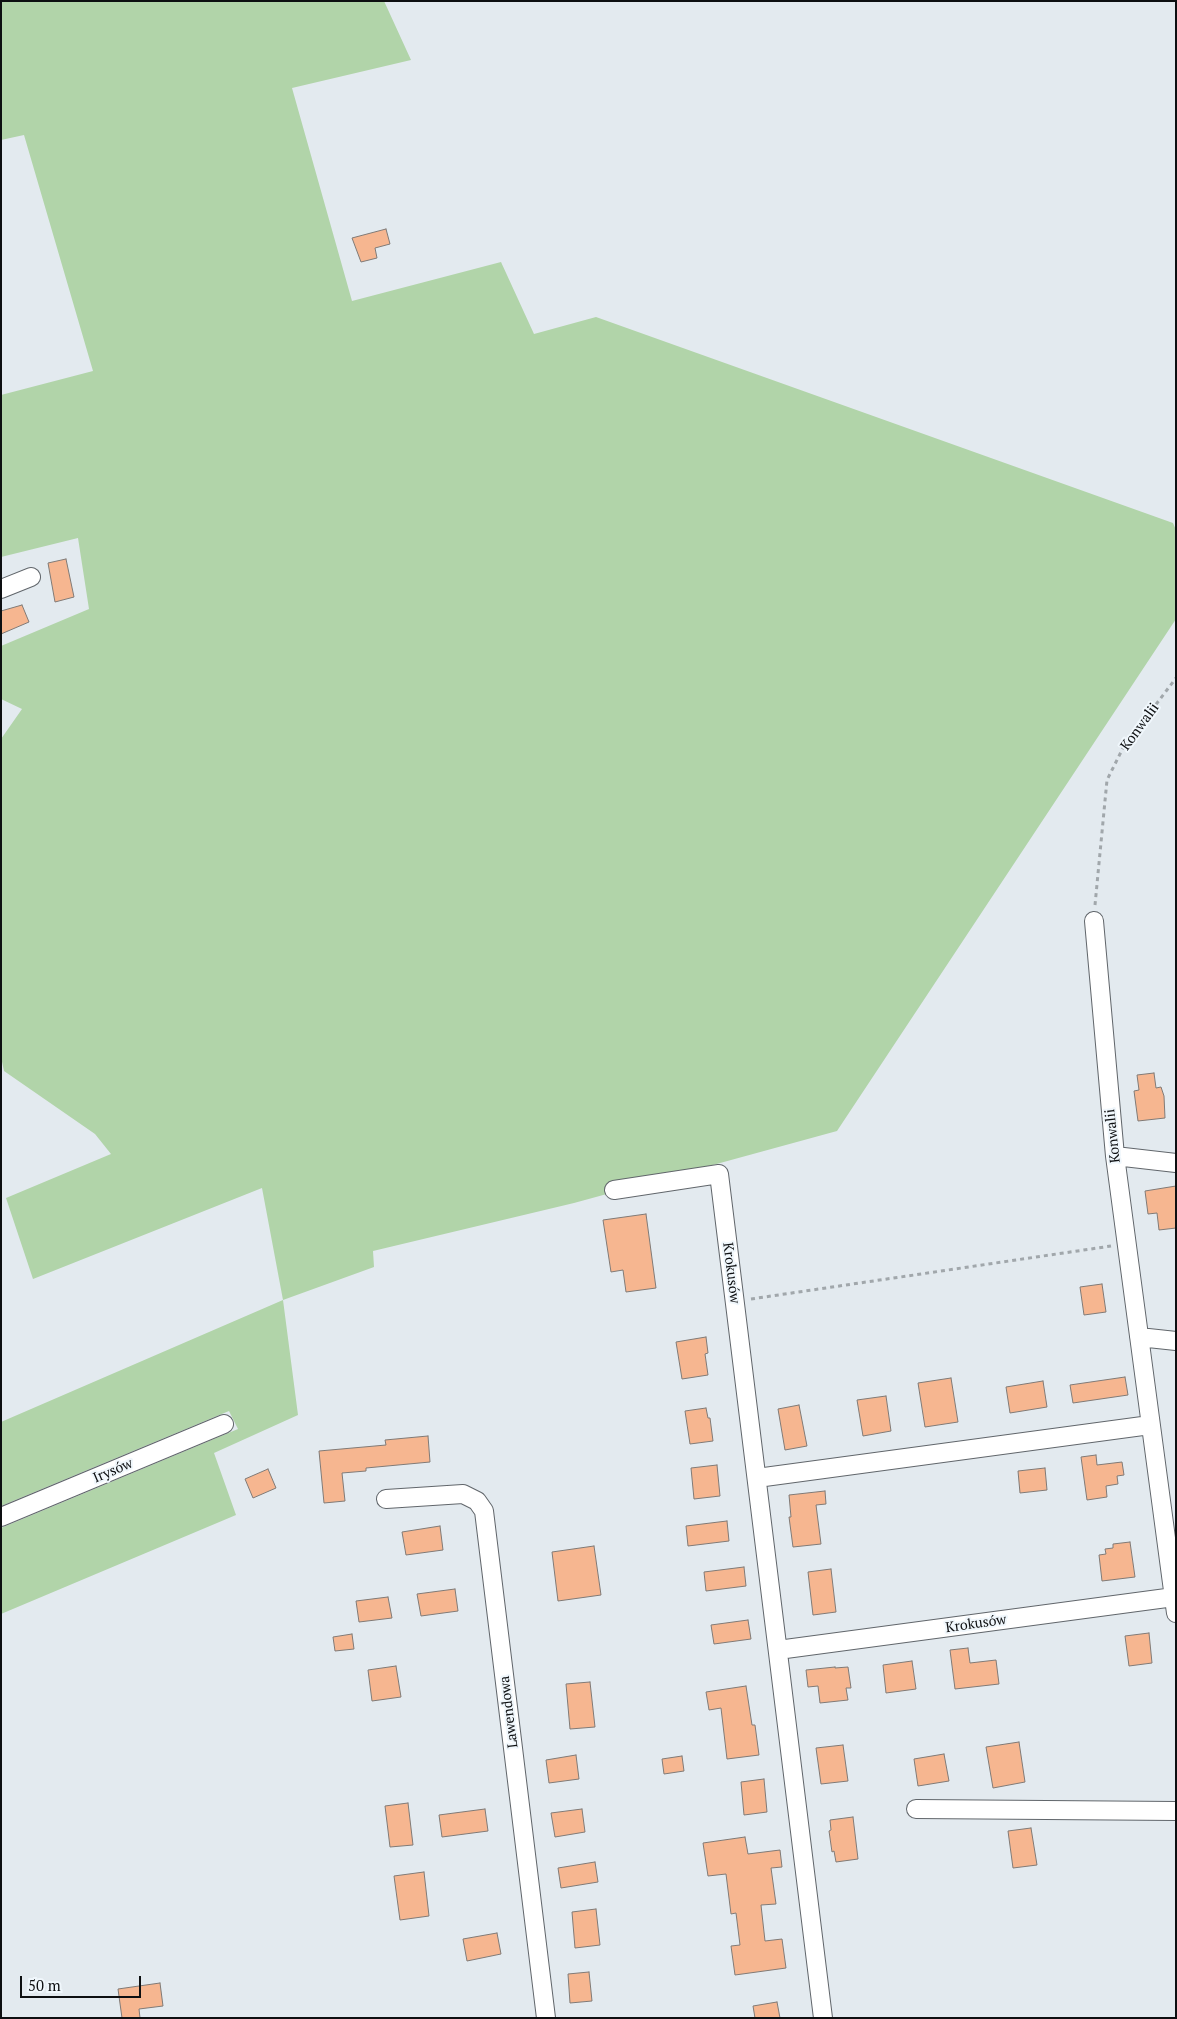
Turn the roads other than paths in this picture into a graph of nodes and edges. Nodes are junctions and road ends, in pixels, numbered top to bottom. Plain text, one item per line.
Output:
1 (31, 577) dead end
2 (1, 590) edge
3 (1094, 921) road end
4 (1115, 1156) junction
5 (1176, 1162) edge
6 (614, 1190) dead end
7 (1139, 1337) junction
8 (1176, 1341) edge
9 (224, 1424) dead end
10 (1150, 1425) junction
11 (757, 1478) junction
12 (386, 1499) dead end
13 (1, 1517) edge
14 (1170, 1528) edge
15 (1175, 1605) edge
16 (778, 1650) junction
17 (916, 1809) dead end
18 (1176, 1811) edge
19 (546, 2018) edge
20 (823, 2018) edge

1 - 2 street
3 - 4 street, Konwalii
4 - 5 street
4 - 7 street, Konwalii
6 - 11 street, Krokusów
7 - 8 street
7 - 10 street, Konwalii
9 - 13 street, Irysów
10 - 11 street
10 - 14 street, Konwalii
11 - 16 street, Krokusów
12 - 19 street, Lawendowa
14 - 15 street, Konwalii
15 - 16 street, Krokusów
16 - 20 street, Krokusów
17 - 18 street

